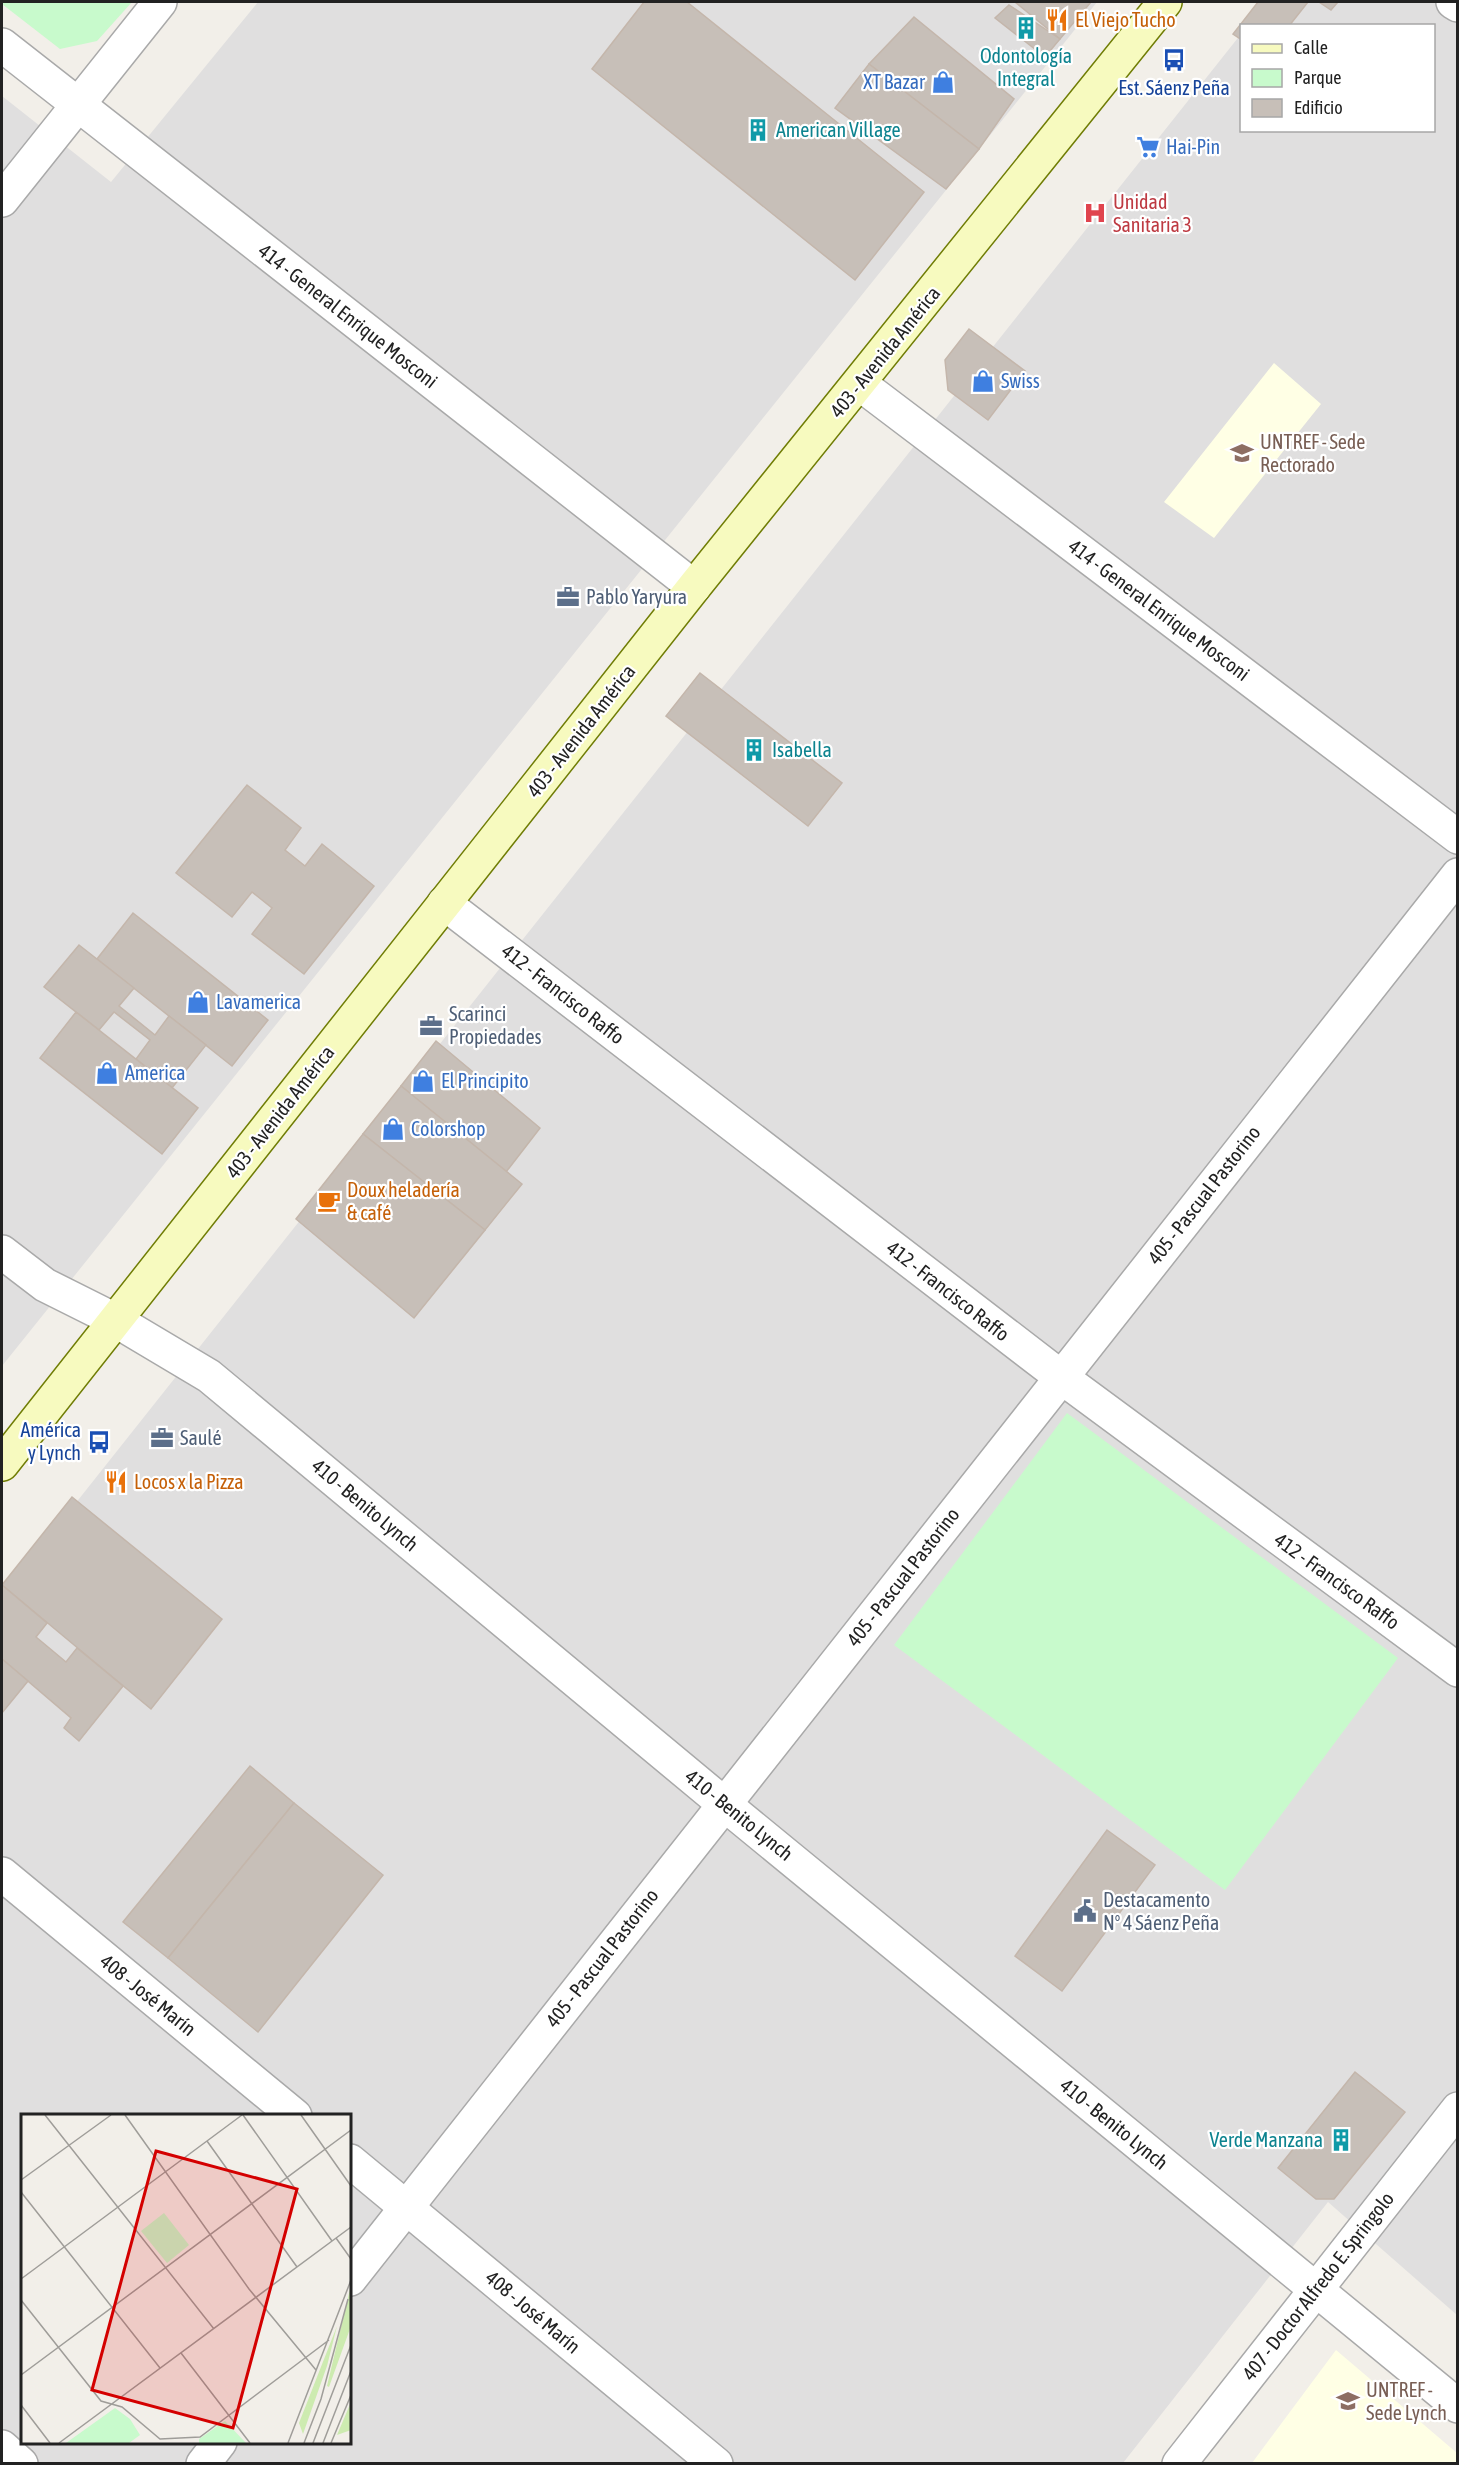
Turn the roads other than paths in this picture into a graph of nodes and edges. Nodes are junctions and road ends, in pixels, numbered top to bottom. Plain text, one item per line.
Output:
1 (160, 2) edge
2 (1166, 2) edge
3 (1453, 2) edge
4 (1458, 5) edge
5 (2, 45) edge
6 (76, 104) junction
7 (2, 200) edge
8 (860, 384) junction
9 (694, 587) junction
10 (1458, 837) edge
11 (1458, 875) edge
12 (444, 903) junction
13 (2, 1252) edge
14 (115, 1320) junction
15 (1061, 1377) junction
16 (2, 1464) edge
17 (1458, 1670) edge
18 (724, 1804) junction
19 (2, 1874) edge
20 (1458, 2109) edge
21 (294, 2114) edge
22 (351, 2162) edge
23 (406, 2207) junction
24 (351, 2278) edge
25 (1317, 2289) junction
26 (1458, 2406) edge
27 (218, 2444) edge
28 (2, 2447) edge
29 (21, 2463) edge
30 (203, 2463) edge
31 (716, 2463) edge
32 (1179, 2463) edge

1 - 6 street
2 - 8 main road, 403 - Avenida América
3 - 4 street
5 - 6 street, 414 - General Enrique Mosconi
6 - 7 street
6 - 9 street, 414 - General Enrique Mosconi
8 - 9 main road, 403 - Avenida América
8 - 10 street, 414 - General Enrique Mosconi
9 - 12 main road, 403 - Avenida América
11 - 15 street, 405 - Pascual Pastorino
12 - 14 main road, 403 - Avenida América
12 - 15 street, 412 - Francisco Raffo
13 - 14 street, 410 - Benito Lynch
14 - 16 main road, 403 - Avenida América
14 - 18 street, 410 - Benito Lynch
15 - 17 street, 412 - Francisco Raffo
15 - 18 street, 405 - Pascual Pastorino
18 - 23 street, 405 - Pascual Pastorino
18 - 25 street, 410 - Benito Lynch
19 - 21 street, 408 - José Marín
20 - 25 street, 407 - Doctor Alfredo E. Springolo
22 - 23 street, 408 - José Marín
23 - 24 street, 405 - Pascual Pastorino
23 - 31 street, 408 - José Marín
25 - 26 street, 410 - Benito Lynch
25 - 32 street, 407 - Doctor Alfredo E. Springolo
27 - 30 street
28 - 29 street

